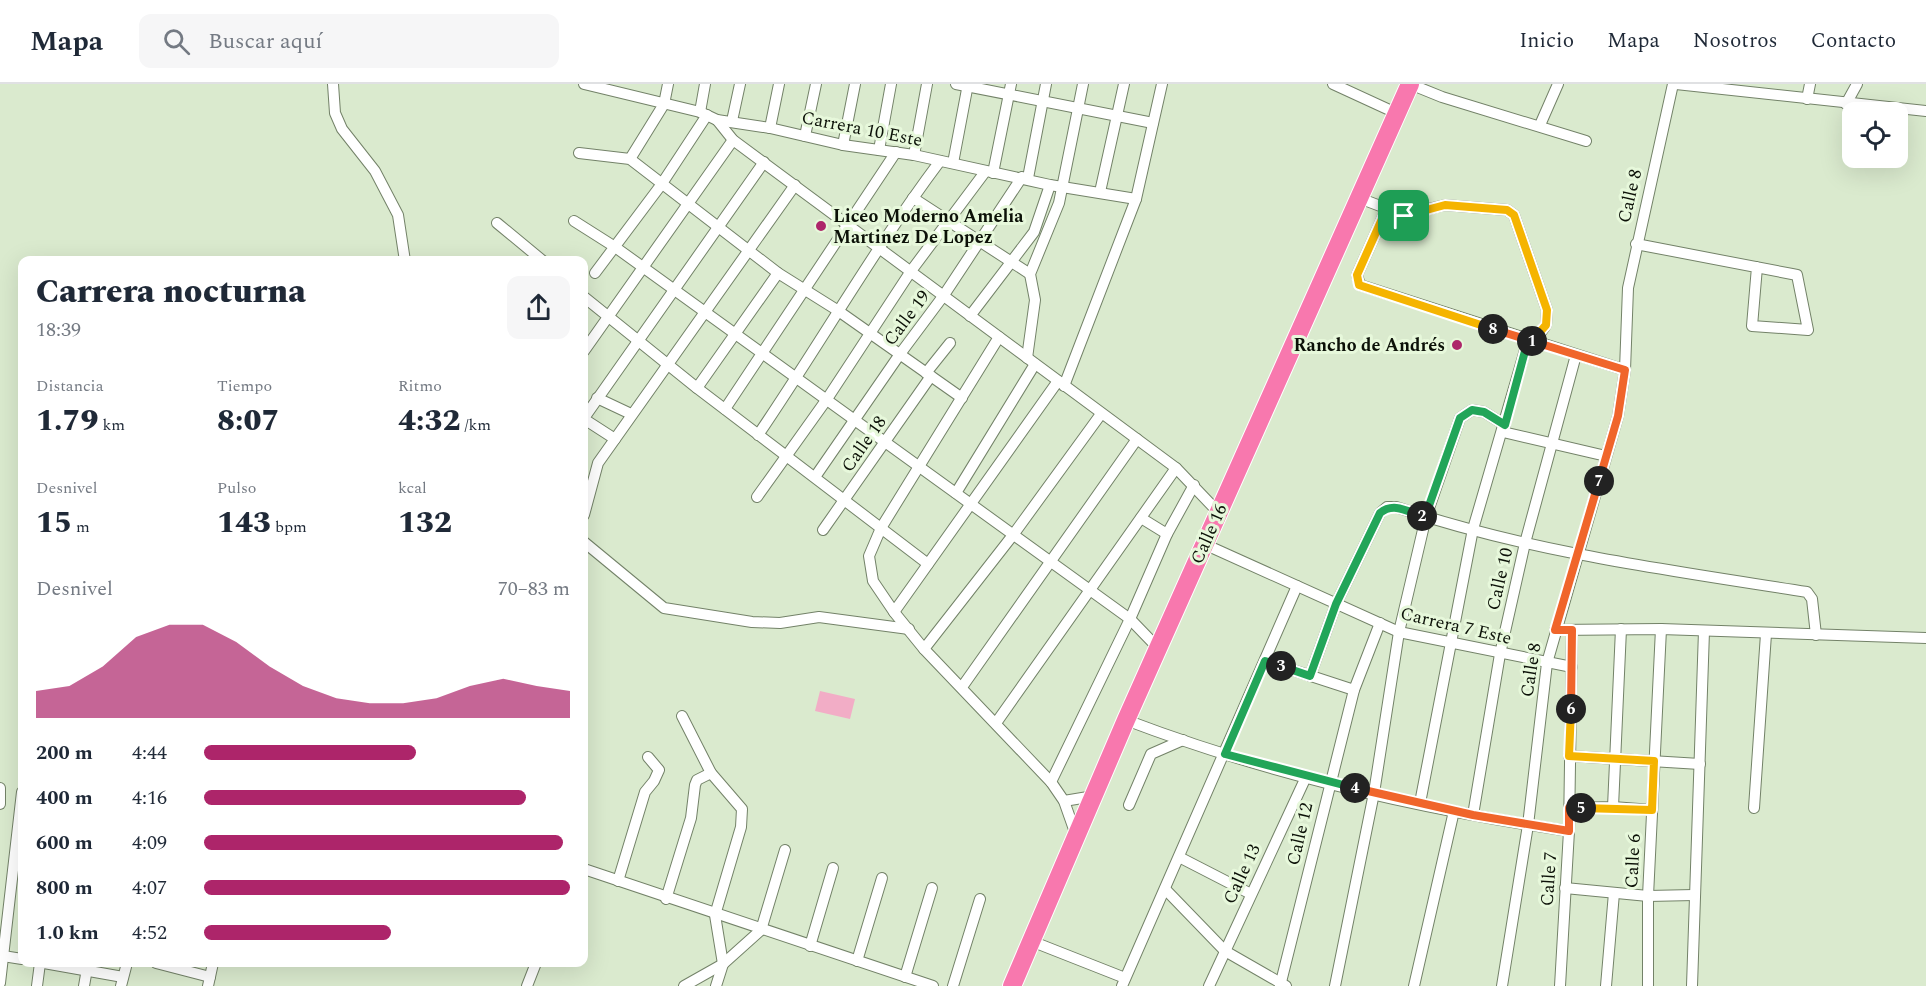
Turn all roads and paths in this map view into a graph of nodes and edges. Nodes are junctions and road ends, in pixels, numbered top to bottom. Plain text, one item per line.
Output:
1 (333, 84) edge
2 (584, 84) edge
3 (668, 84) edge
4 (705, 84) edge
5 (741, 84) edge
6 (779, 84) edge
7 (816, 84) edge
8 (855, 84) edge
9 (891, 84) edge
10 (927, 84) edge
11 (1011, 84) edge
12 (1046, 84) edge
13 (1083, 84) edge
14 (1124, 84) edge
15 (1162, 84) edge
16 (1333, 84) edge
17 (1558, 84) edge
18 (1675, 84) edge
19 (1810, 84) edge
20 (1857, 84) edge
21 (964, 85) edge
22 (1414, 86) edge
23 (1721, 86) edge
24 (1763, 88) edge
25 (1009, 96) junction
26 (1807, 99) junction
27 (1042, 102) junction
28 (1847, 102) edge
29 (1842, 103) edge
30 (664, 104) junction
31 (1077, 109) junction
32 (1908, 109) edge
33 (1926, 111) edge
34 (1396, 113) junction
35 (708, 116) junction
36 (1117, 117) junction
37 (732, 121) junction
38 (1153, 123) junction
39 (1540, 125) junction
40 (770, 128) junction
41 (805, 136) junction
42 (733, 140) junction
43 (1586, 141) dead end
44 (843, 145) junction
45 (879, 150) junction
46 (896, 152) junction
47 (579, 153) dead end
48 (914, 155) junction
49 (630, 159) junction
50 (940, 161) junction
51 (764, 162) junction
52 (953, 164) junction
53 (989, 172) junction
54 (1025, 178) junction
55 (662, 185) junction
56 (795, 185) junction
57 (1050, 185) junction
58 (1064, 187) junction
59 (1100, 192) junction
60 (913, 198) junction
61 (1136, 199) junction
62 (688, 203) junction
63 (1374, 205) junction
64 (574, 221) dead end
65 (949, 222) junction
66 (497, 223) dead end
67 (848, 223) junction
68 (719, 226) junction
69 (1039, 235) junction
70 (980, 242) junction
71 (1636, 244) junction
72 (615, 246) junction
73 (880, 247) junction
74 (750, 249) junction
75 (404, 256) edge
76 (537, 256) edge
77 (1013, 262) junction
78 (1757, 267) junction
79 (643, 268) junction
80 (911, 271) junction
81 (595, 273) dead end
82 (778, 273) junction
83 (1030, 274) junction
84 (806, 290) junction
85 (674, 291) junction
86 (944, 295) junction
87 (588, 300) edge
88 (837, 310) junction
89 (705, 314) junction
90 (608, 316) junction
91 (970, 316) junction
92 (869, 332) junction
93 (735, 334) junction
94 (999, 337) junction
95 (1531, 341) junction
96 (639, 342) junction
97 (950, 344) dead end
98 (588, 345) edge
99 (763, 352) junction
100 (900, 354) junction
101 (1576, 355) junction
102 (1031, 361) junction
103 (668, 365) junction
104 (1625, 370) junction
105 (928, 374) junction
106 (798, 377) junction
107 (1061, 383) junction
108 (697, 388) junction
109 (597, 398) junction
110 (962, 398) junction
111 (827, 399) junction
112 (725, 409) junction
113 (588, 412) edge
114 (631, 414) junction
115 (1101, 414) junction
116 (588, 421) edge
117 (856, 421) junction
118 (1504, 428) junction
119 (758, 435) junction
120 (615, 439) junction
121 (1137, 439) junction
122 (885, 442) junction
123 (1551, 443) junction
124 (788, 456) junction
125 (1606, 456) junction
126 (974, 463) junction
127 (919, 466) junction
128 (1176, 468) junction
129 (991, 476) junction
130 (815, 477) junction
131 (1194, 485) junction
132 (956, 493) junction
133 (757, 497) dead end
134 (588, 500) edge
135 (844, 500) junction
136 (971, 504) junction
137 (1218, 512) junction
138 (1425, 517) junction
139 (1141, 518) junction
140 (881, 528) junction
141 (1473, 529) junction
142 (824, 530) dead end
143 (1167, 534) junction
144 (1013, 535) junction
145 (1525, 543) junction
146 (1204, 544) junction
147 (588, 545) edge
148 (1578, 554) junction
149 (1050, 561) junction
150 (928, 564) junction
151 (1297, 586) junction
152 (1090, 590) junction
153 (1336, 604) junction
154 (894, 612) junction
155 (1130, 619) junction
156 (1380, 623) junction
157 (909, 628) junction
158 (1621, 629) junction
159 (1661, 629) junction
160 (1555, 630) junction
161 (1572, 630) junction
162 (1704, 631) junction
163 (1399, 632) junction
164 (1766, 634) junction
165 (1821, 635) junction
166 (1926, 638) edge
167 (1451, 644) junction
168 (1158, 648) junction
169 (924, 649) junction
170 (1500, 654) junction
171 (1265, 661) junction
172 (1547, 663) junction
173 (1572, 667) junction
174 (1310, 676) junction
175 (962, 687) junction
176 (1354, 690) junction
177 (682, 716) dead end
178 (1126, 720) junction
179 (996, 723) junction
180 (1183, 740) junction
181 (1225, 754) junction
182 (1569, 756) junction
183 (648, 757) dead end
184 (1614, 759) junction
185 (1654, 761) junction
186 (1700, 764) junction
187 (711, 773) junction
188 (1306, 777) junction
189 (1051, 782) junction
190 (1329, 782) junction
191 (0, 788) edge
192 (1374, 793) junction
193 (1094, 796) junction
194 (1064, 801) junction
195 (1420, 803) junction
196 (0, 804) edge
197 (1129, 805) dead end
198 (1613, 807) junction
199 (1569, 808) junction
200 (1754, 808) dead end
201 (1652, 810) junction
202 (1454, 811) junction
203 (1473, 815) junction
204 (1528, 825) junction
205 (18, 827) edge
206 (1569, 831) junction
207 (1077, 838) junction
208 (785, 850) dead end
209 (1179, 857) junction
210 (833, 868) dead end
211 (588, 870) edge
212 (882, 878) dead end
213 (618, 881) junction
214 (932, 888) dead end
215 (1565, 888) junction
216 (1165, 889) junction
217 (1614, 893) junction
218 (1251, 894) junction
219 (1694, 895) junction
220 (1648, 896) junction
221 (666, 898) junction
222 (980, 899) dead end
223 (715, 915) junction
224 (760, 930) junction
225 (1032, 941) junction
226 (810, 946) junction
227 (1225, 951) junction
228 (3, 956) junction
229 (18, 958) edge
230 (857, 961) junction
231 (723, 964) junction
232 (41, 967) edge
233 (87, 967) edge
234 (126, 967) edge
235 (168, 967) edge
236 (534, 967) edge
237 (905, 977) junction
238 (209, 981) edge
239 (122, 982) edge
240 (1124, 982) edge
241 (0, 983) edge
242 (1283, 985) edge
243 (37, 986) edge
244 (84, 986) edge
245 (527, 986) edge
246 (684, 986) edge
247 (716, 986) edge
248 (933, 986) edge
249 (953, 986) edge
250 (1012, 986) edge
251 (1209, 986) edge
252 (1335, 986) edge
253 (1414, 986) edge
254 (1502, 986) edge
255 (1560, 986) edge
256 (1606, 986) edge
257 (1648, 986) edge
258 (1692, 986) edge

1 - 75 street
2 - 30 street, Carrera 10 Este
3 - 30 street
4 - 35 street
5 - 37 street
6 - 40 street
7 - 41 street
8 - 44 street
9 - 45 street
10 - 48 street
11 - 25 street
12 - 27 street, Calle 19
13 - 31 street
14 - 36 street
15 - 38 street
16 - 34 street
17 - 39 street
18 - 23 street
18 - 71 street, Calle 8
19 - 26 street
20 - 28 street
21 - 25 street
21 - 52 street
22 - 34 highway, Calle 16
22 - 39 street
23 - 24 street
24 - 26 street
25 - 27 street
25 - 53 street
26 - 29 street
27 - 31 street
27 - 54 street, Calle 19
30 - 35 street, Carrera 10 Este
30 - 49 street
31 - 36 street
31 - 58 street
32 - 33 street
34 - 63 highway, Calle 16
35 - 37 street, Carrera 10 Este
35 - 42 street
35 - 55 street
36 - 38 street
36 - 59 street
37 - 40 street, Carrera 10 Este
38 - 61 street
39 - 43 street
40 - 41 street, Carrera 10 Este
41 - 44 street, Carrera 10 Este
42 - 51 street
42 - 62 street
44 - 45 street, Carrera 10 Este
45 - 46 street, Carrera 10 Este
46 - 48 street, Carrera 10 Este
46 - 67 street
47 - 49 street
48 - 50 street, Carrera 10 Este
49 - 55 street
50 - 52 street, Carrera 10 Este
50 - 60 street
51 - 56 street
51 - 68 street
52 - 53 street, Carrera 10 Este
53 - 54 street, Carrera 10 Este
53 - 65 street
54 - 57 street, Carrera 10 Este
54 - 70 street, Calle 19
55 - 62 street
55 - 72 street
56 - 67 street
56 - 74 street
57 - 58 street, Carrera 10 Este
57 - 69 street
58 - 59 street, Carrera 10 Este
58 - 69 street
59 - 61 street, Carrera 10 Este
60 - 65 street
60 - 73 street
61 - 107 street
62 - 68 street
62 - 79 street
63 - 95 street
63 - 95 street
63 - 137 highway, Calle 16
64 - 72 street
65 - 70 street
65 - 80 street
66 - 76 street
67 - 73 street
67 - 84 street
68 - 74 street
68 - 85 street
69 - 77 street
69 - 83 street
70 - 77 street
70 - 86 street, Calle 19
71 - 78 street
71 - 104 street, Calle 8
72 - 79 street
72 - 81 street
73 - 80 street
73 - 88 street
74 - 82 street
74 - 89 street
77 - 83 street
77 - 91 street
78 - 78 street
79 - 85 street
79 - 90 street
80 - 86 street
80 - 92 street
82 - 84 street
82 - 93 street
83 - 102 street
84 - 88 street
84 - 99 street
85 - 89 street
85 - 96 street
86 - 91 street
86 - 100 street, Calle 19
87 - 90 street
88 - 92 street
88 - 106 street
89 - 93 street
89 - 103 street
90 - 96 street
90 - 98 street
91 - 94 street
92 - 100 street
92 - 111 street
93 - 99 street
93 - 108 street
94 - 102 street
94 - 110 street
95 - 101 street
95 - 118 street
96 - 103 street
96 - 109 street
97 - 105 street, Calle 18
99 - 106 street
99 - 112 street
100 - 105 street
100 - 117 street, Calle 19
101 - 104 street
101 - 123 street, Calle 10
102 - 107 street
102 - 126 street
103 - 108 street
103 - 114 street
104 - 125 street, Calle 8
105 - 110 street
105 - 122 street, Calle 18
106 - 111 street
106 - 119 street
107 - 115 street
107 - 129 street
108 - 112 street
109 - 113 street
109 - 114 street
110 - 127 street
111 - 117 street
111 - 124 street
112 - 119 street
114 - 120 street
115 - 121 street
115 - 144 street
116 - 120 street
117 - 122 street
117 - 130 street, Calle 19
118 - 123 street
118 - 138 street
118 - 141 street
119 - 124 street
120 - 134 street
121 - 128 street
121 - 149 street
122 - 127 street
122 - 135 street, Calle 18
123 - 125 street
123 - 145 street, Calle 10
124 - 130 street
124 - 133 street
125 - 148 street, Calle 8
126 - 129 street
126 - 132 street
127 - 132 street
127 - 140 street
128 - 131 street
128 - 139 street
129 - 136 street
130 - 135 street
131 - 137 street
131 - 143 street
132 - 136 street
135 - 140 street
135 - 142 street, Calle 18
136 - 144 street
136 - 150 street
137 - 146 highway, Calle 16
138 - 141 street
138 - 153 street
138 - 163 street
139 - 143 street
139 - 152 street
140 - 150 street
140 - 154 street
141 - 145 street
141 - 167 street
143 - 155 street
144 - 149 street
144 - 169 street
145 - 148 street
145 - 170 street, Calle 10
146 - 151 street, Carrera 7 Este
146 - 168 highway, Calle 16
147 - 157 street
148 - 160 street, Calle 8
148 - 165 street
149 - 152 street
149 - 175 street
150 - 154 street
151 - 153 street, Carrera 7 Este
151 - 171 street
152 - 155 street
152 - 179 street
153 - 156 street, Carrera 7 Este
153 - 174 street
154 - 157 street
155 - 168 street
155 - 189 street
156 - 163 street, Carrera 7 Este
156 - 176 street, Calle 12
157 - 169 street
158 - 159 street
158 - 161 street
158 - 184 street
159 - 162 street
159 - 185 street, Calle 6
160 - 161 street
160 - 172 street, Calle 8
161 - 173 street, Calle 7
162 - 164 street
162 - 186 street
163 - 167 street, Carrera 7 Este
163 - 192 street
164 - 165 street
164 - 200 street
165 - 166 street
167 - 170 street, Carrera 7 Este
167 - 195 street
168 - 178 highway, Calle 16
169 - 175 street
170 - 172 street, Carrera 7 Este
170 - 203 street, Calle 10
171 - 174 street
171 - 181 street
172 - 173 street, Carrera 7 Este
172 - 204 street, Calle 8
173 - 182 street, Calle 7
174 - 176 street
175 - 179 street
176 - 190 street, Calle 12
177 - 187 street
178 - 180 street
178 - 193 highway, Calle 16
179 - 189 street
180 - 181 street
180 - 197 street
181 - 188 street
181 - 209 street
182 - 184 street
182 - 199 street, Calle 7
183 - 213 street
184 - 185 street
184 - 198 street
185 - 186 street
185 - 201 street, Calle 6
186 - 219 street
187 - 221 street
187 - 223 street
188 - 190 street
188 - 218 street, Calle 13
189 - 194 street
190 - 192 street
190 - 242 street, Calle 12
191 - 196 street
192 - 195 street
192 - 252 street
193 - 194 street
193 - 207 highway, Calle 16
194 - 207 street
195 - 202 street
198 - 199 street
198 - 201 street
199 - 206 street, Calle 7
201 - 220 street, Calle 6
202 - 203 street
202 - 253 street
203 - 204 street
204 - 206 street
204 - 254 street, Calle 8
205 - 228 street
206 - 215 street, Calle 7
207 - 225 highway, Calle 16
208 - 224 street
209 - 216 street
209 - 218 street
210 - 226 street
211 - 213 street
212 - 230 street
213 - 221 street
214 - 237 street
215 - 217 street
215 - 255 street, Calle 7
216 - 227 street
216 - 240 street
217 - 220 street
217 - 256 street
218 - 227 street, Calle 13
219 - 220 street
219 - 258 street
220 - 257 street, Calle 6
221 - 223 street
222 - 249 street
223 - 224 street
223 - 231 street
224 - 226 street
224 - 231 street
225 - 240 street
225 - 250 highway, Calle 16
226 - 230 street
227 - 242 street
227 - 251 street, Calle 13
228 - 229 street
228 - 241 street
230 - 237 street
231 - 246 street
231 - 247 street
232 - 243 street
233 - 239 street
233 - 244 street
234 - 239 street
235 - 238 street
236 - 245 street
237 - 248 street

